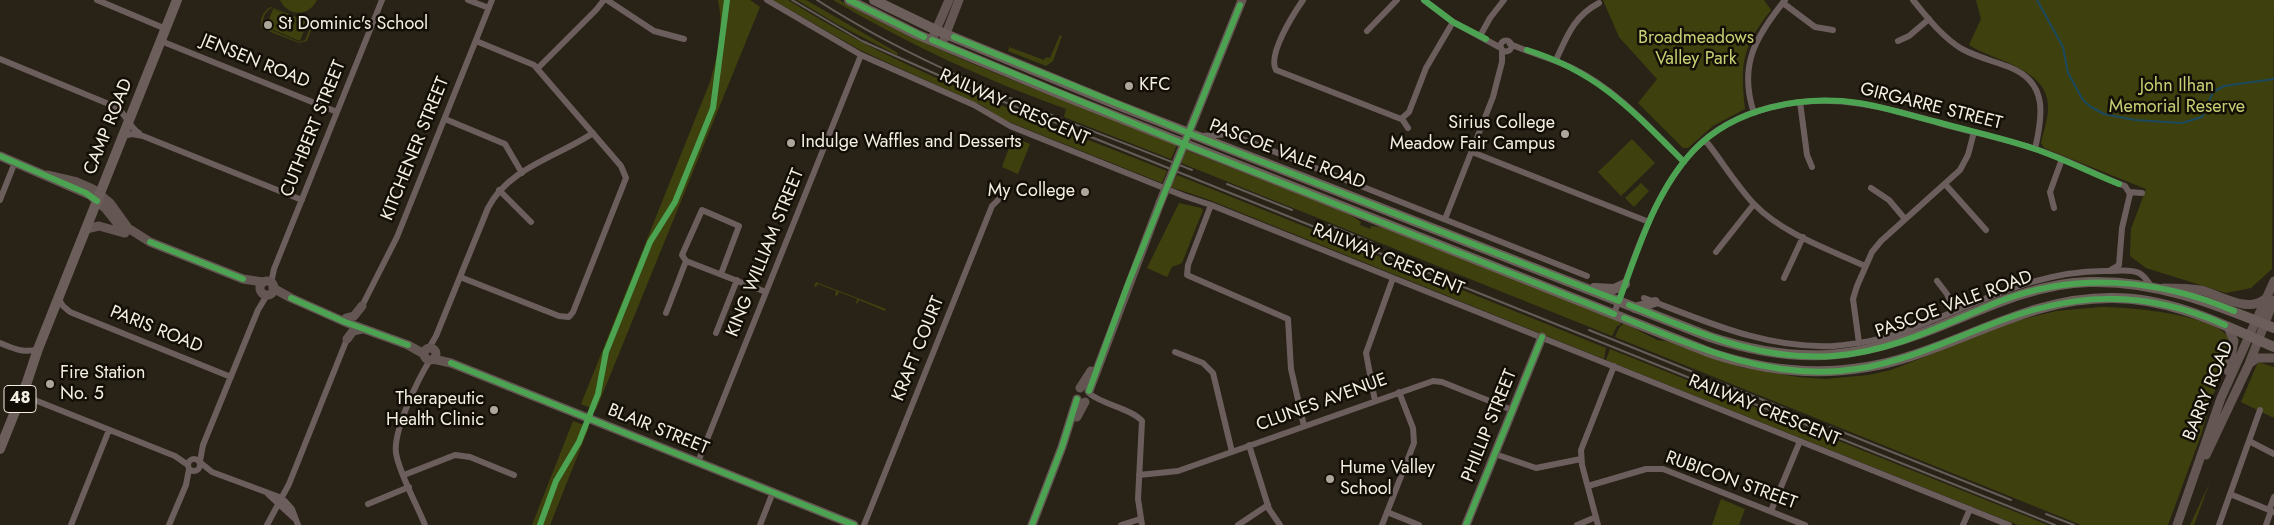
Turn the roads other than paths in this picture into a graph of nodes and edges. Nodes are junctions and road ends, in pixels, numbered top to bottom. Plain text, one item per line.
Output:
1 (97, 0) edge
2 (177, 0) edge
3 (382, 0) edge
4 (468, 0) edge
5 (492, 0) edge
6 (605, 0) edge
7 (767, 0) edge
8 (849, 0) edge
9 (874, 0) edge
10 (949, 0) edge
11 (959, 0) edge
12 (1303, 0) edge
13 (1397, 0) edge
14 (1424, 0) edge
15 (1504, 0) edge
16 (1912, 0) edge
17 (1242, 2) edge
18 (1784, 2) edge
19 (1599, 4) dead end
20 (489, 8) junction
21 (1929, 19) junction
22 (1453, 22) junction
23 (166, 29) junction
24 (1833, 30) dead end
25 (1367, 31) dead end
26 (941, 32) junction
27 (1483, 38) junction
28 (684, 39) dead end
29 (161, 41) junction
30 (476, 41) junction
31 (937, 42) junction
32 (1898, 42) dead end
33 (1505, 47) junction
34 (862, 55) junction
35 (0, 59) edge
36 (1556, 60) junction
37 (538, 68) junction
38 (1050, 76) junction
39 (1057, 93) junction
40 (1800, 102) junction
41 (134, 107) junction
42 (116, 108) junction
43 (337, 112) junction
44 (1754, 113) junction
45 (444, 119) junction
46 (1402, 119) junction
47 (129, 121) junction
48 (1408, 128) dead end
49 (1974, 132) junction
50 (593, 133) junction
51 (123, 136) junction
52 (143, 136) junction
53 (1196, 136) junction
54 (1705, 140) junction
55 (2035, 149) junction
56 (1472, 152) junction
57 (1240, 153) junction
58 (0, 156) edge
59 (2062, 159) junction
60 (15, 162) junction
61 (1684, 162) junction
62 (1812, 167) dead end
63 (522, 173) junction
64 (1945, 184) junction
65 (1871, 188) dead end
66 (2127, 189) junction
67 (499, 190) junction
68 (1008, 190) dead end
69 (1300, 190) junction
70 (2142, 193) dead end
71 (99, 197) junction
72 (0, 200) edge
73 (302, 200) junction
74 (1754, 204) junction
75 (1211, 205) junction
76 (2054, 208) dead end
77 (1445, 219) junction
78 (1905, 219) junction
79 (531, 222) dead end
80 (1649, 222) junction
81 (86, 229) junction
82 (1986, 230) dead end
83 (125, 233) junction
84 (1804, 237) junction
85 (150, 242) junction
86 (1716, 252) dead end
87 (2122, 253) junction
88 (686, 261) junction
89 (1557, 265) junction
90 (1864, 266) junction
91 (2109, 271) junction
92 (2131, 271) junction
93 (721, 274) junction
94 (1587, 276) dead end
95 (460, 277) junction
96 (1557, 277) junction
97 (1393, 278) junction
98 (1784, 278) dead end
99 (737, 280) junction
100 (1937, 281) dead end
101 (2274, 282) edge
102 (1128, 284) junction
103 (1625, 284) junction
104 (1583, 287) junction
105 (2155, 287) junction
106 (266, 288) junction
107 (766, 292) junction
108 (58, 298) junction
109 (1644, 298) dead end
110 (2269, 300) edge
111 (1619, 301) junction
112 (1655, 302) junction
113 (362, 306) junction
114 (1635, 308) junction
115 (1954, 310) junction
116 (70, 312) junction
117 (666, 313) dead end
118 (52, 314) junction
119 (1614, 314) junction
120 (345, 320) junction
121 (2260, 322) junction
122 (363, 327) junction
123 (2228, 327) junction
124 (2274, 328) edge
125 (716, 333) dead end
126 (1542, 337) junction
127 (2253, 338) junction
128 (347, 339) junction
129 (0, 343) edge
130 (1859, 343) junction
131 (2274, 346) edge
132 (38, 349) junction
133 (20, 351) junction
134 (1175, 352) dead end
135 (430, 354) junction
136 (2274, 358) edge
137 (30, 363) junction
138 (2249, 364) junction
139 (1614, 366) junction
140 (231, 377) junction
141 (1399, 392) junction
142 (19, 394) junction
143 (1085, 397) junction
144 (2221, 398) junction
145 (1375, 401) junction
146 (1512, 410) junction
147 (2260, 410) dead end
148 (1304, 426) junction
149 (109, 430) junction
150 (0, 435) edge
151 (1800, 441) junction
152 (2249, 441) junction
153 (1249, 445) junction
154 (0, 449) edge
155 (1232, 452) junction
156 (1494, 454) junction
157 (2274, 454) edge
158 (1580, 460) junction
159 (698, 462) junction
160 (195, 465) junction
161 (404, 475) junction
162 (514, 475) dead end
163 (1139, 475) junction
164 (1588, 486) junction
165 (409, 487) junction
166 (2191, 488) junction
167 (773, 492) junction
168 (268, 494) junction
169 (2230, 494) junction
170 (2274, 497) edge
171 (282, 498) junction
172 (278, 504) junction
173 (368, 504) dead end
174 (1268, 505) junction
175 (1970, 509) junction
176 (1771, 511) junction
177 (2271, 511) edge
178 (1387, 512) junction
179 (1596, 517) junction
180 (296, 522) edge
181 (1141, 522) edge
182 (71, 525) edge
183 (169, 525) edge
184 (267, 525) edge
185 (425, 525) edge
186 (760, 525) edge
187 (854, 525) edge
188 (864, 525) edge
189 (1032, 525) edge
190 (1121, 525) edge
191 (1238, 525) edge
192 (1280, 525) edge
193 (1382, 525) edge
194 (1419, 525) edge
195 (1466, 525) edge
196 (1577, 525) edge
197 (1598, 525) edge
198 (1805, 525) edge
199 (1963, 525) edge
200 (2010, 525) edge
201 (2177, 525) edge
202 (2220, 525) edge
203 (2266, 525) edge

1 - 23 street
2 - 23 main road, CAMP ROAD / 48
3 - 43 street, CUTHBERT STREET
4 - 20 street
5 - 20 street, KITCHENER STREET
6 - 28 street
6 - 37 street
7 - 34 street, RAILWAY CRESCENT
8 - 31 main road, PASCOE VALE ROAD
9 - 26 main road, PASCOE VALE ROAD
10 - 26 street
11 - 26 street
12 - 46 street
13 - 25 street
14 - 22 street
15 - 27 street
16 - 21 street
17 - 102 street, bridge
18 - 24 street
18 - 44 street
19 - 36 street
20 - 30 street, KITCHENER STREET
21 - 32 street
21 - 55 street
22 - 27 street
22 - 46 street
23 - 29 main road, CAMP ROAD / 48
26 - 31 street
26 - 38 main road, PASCOE VALE ROAD
27 - 33 street
29 - 41 main road, CAMP ROAD / 48
29 - 43 street, JENSEN ROAD
30 - 37 street
30 - 45 street, KITCHENER STREET
31 - 39 main road, PASCOE VALE ROAD
33 - 36 street
33 - 56 street
34 - 75 street, RAILWAY CRESCENT
34 - 107 street, KING WILLIAM STREET
35 - 42 street
36 - 61 street
37 - 50 street
38 - 39 main road
38 - 53 main road, PASCOE VALE ROAD
39 - 69 main road, PASCOE VALE ROAD
40 - 44 street, GIRGARRE STREET
40 - 49 street, GIRGARRE STREET
40 - 62 street
41 - 42 street
41 - 47 main road, CAMP ROAD / 48
42 - 47 street
43 - 73 street, CUTHBERT STREET
44 - 54 street, GIRGARRE STREET
45 - 63 street
45 - 113 street, KITCHENER STREET
46 - 48 street
47 - 51 main road, CAMP ROAD / 48
47 - 52 street
49 - 55 street, GIRGARRE STREET
49 - 64 street
50 - 63 street
50 - 95 street
51 - 52 street
51 - 71 main road, CAMP ROAD / 48
52 - 73 street
53 - 57 main road, PASCOE VALE ROAD
53 - 77 street, PASCOE VALE ROAD
54 - 61 street, GIRGARRE STREET
54 - 74 street
55 - 59 street, GIRGARRE STREET
56 - 77 street
56 - 80 street
57 - 69 main road
57 - 96 main road, PASCOE VALE ROAD
58 - 60 street
59 - 66 street, GIRGARRE STREET
59 - 76 street
60 - 71 street
60 - 72 street
61 - 80 street, GIRGARRE STREET
63 - 67 street
64 - 78 street
64 - 82 street
65 - 78 street
66 - 70 street, GIRGARRE STREET
66 - 87 street
67 - 79 street
67 - 95 street
68 - 188 street, KRAFT COURT
69 - 119 main road, PASCOE VALE ROAD
71 - 81 main road, CAMP ROAD / 48
71 - 83 street, BLAIR STREET
71 - 85 street, BLAIR STREET
73 - 106 street, CUTHBERT STREET
74 - 84 street
74 - 86 street
75 - 97 street, RAILWAY CRESCENT
75 - 148 street
77 - 89 street, PASCOE VALE ROAD
78 - 90 street
80 - 103 street, GIRGARRE STREET
81 - 83 street, BLAIR STREET
81 - 108 main road, CAMP ROAD / 48
83 - 85 street, BLAIR STREET
84 - 90 street
84 - 98 street
85 - 106 street, BLAIR STREET
87 - 91 street
87 - 92 street
88 - 93 street
88 - 93 street
88 - 117 street
89 - 94 street, PASCOE VALE ROAD
89 - 96 street
90 - 130 street
91 - 92 street, PASCOE VALE ROAD
91 - 115 street, PASCOE VALE ROAD
92 - 105 street, PASCOE VALE ROAD
93 - 99 street
95 - 135 street
96 - 104 main road, PASCOE VALE ROAD
97 - 126 street, RAILWAY CRESCENT
97 - 145 street
99 - 107 street
99 - 125 street
100 - 115 street
101 - 110 street, BARRY ROAD
102 - 143 street
102 - 143 street
103 - 104 main road
103 - 111 street, GIRGARRE STREET
104 - 111 main road, PASCOE VALE ROAD
105 - 110 street
105 - 114 main road, PASCOE VALE ROAD
105 - 121 main road, PASCOE VALE ROAD
106 - 120 street, BLAIR STREET
106 - 140 street, CUTHBERT STREET
107 - 159 street, KING WILLIAM STREET
108 - 116 street, PARIS ROAD
108 - 118 main road, CAMP ROAD / 48
109 - 112 street, PASCOE VALE ROAD
110 - 121 street, BARRY ROAD
111 - 114 main road, PASCOE VALE ROAD
111 - 119 street, GIRGARRE STREET
112 - 114 main road
112 - 130 street, PASCOE VALE ROAD
113 - 120 street
113 - 122 street
115 - 130 street, PASCOE VALE ROAD
116 - 118 street, PARIS ROAD
116 - 140 street, PARIS ROAD
118 - 132 main road, CAMP ROAD / 48
119 - 123 main road, PASCOE VALE ROAD
120 - 122 street, BLAIR STREET
120 - 128 street
121 - 124 main road, PASCOE VALE ROAD
121 - 127 street, BARRY ROAD
122 - 128 street
122 - 135 street, BLAIR STREET
123 - 127 main road, PASCOE VALE ROAD
123 - 144 street
126 - 139 street, RAILWAY CRESCENT
126 - 146 street, PHILLIP STREET
127 - 131 main road, PASCOE VALE ROAD
127 - 138 street, BARRY ROAD
127 - 144 street, BARRY ROAD
128 - 171 street
129 - 133 street
132 - 133 street
132 - 137 main road, CAMP ROAD / 48
132 - 142 main road, CAMP ROAD / 48
133 - 137 street
134 - 155 street
135 - 159 street, BLAIR STREET
135 - 161 street
136 - 138 street
137 - 142 main road, CAMP ROAD / 48
138 - 166 street, BARRY ROAD
139 - 151 street, RAILWAY CRESCENT
139 - 158 street
140 - 160 street, CUTHBERT STREET
141 - 145 street, CLUNES AVENUE
141 - 146 street, CLUNES AVENUE
141 - 178 street
142 - 149 street
142 - 150 main road, CAMP ROAD / 48
142 - 154 main road, CAMP ROAD / 48
143 - 163 street
143 - 189 street
144 - 166 street, BARRY ROAD
145 - 148 street, CLUNES AVENUE
146 - 156 street, PHILLIP STREET
147 - 152 street
148 - 153 street, CLUNES AVENUE
149 - 160 street
149 - 182 street
151 - 175 street, RAILWAY CRESCENT
151 - 176 street
152 - 157 street
152 - 169 street
153 - 155 street, CLUNES AVENUE
153 - 174 street
155 - 163 street, CLUNES AVENUE
156 - 158 street
156 - 195 street, PHILLIP STREET
158 - 164 street
159 - 167 street, BLAIR STREET
160 - 168 street
160 - 183 street, CUTHBERT STREET
161 - 162 street
161 - 165 street
163 - 181 street
164 - 176 street, RUBICON STREET
164 - 179 street
165 - 173 street
165 - 185 street
166 - 201 street, BARRY ROAD
167 - 186 street
167 - 187 street, BLAIR STREET
168 - 171 street
168 - 172 street
169 - 177 street
169 - 202 street
170 - 177 street
171 - 172 street
171 - 180 street
172 - 180 street
172 - 184 street
174 - 191 street
174 - 192 street
175 - 199 street
175 - 200 street, RAILWAY CRESCENT
176 - 198 street, RUBICON STREET
177 - 203 street
178 - 193 street
178 - 194 street
179 - 196 street
179 - 197 street
181 - 190 street

